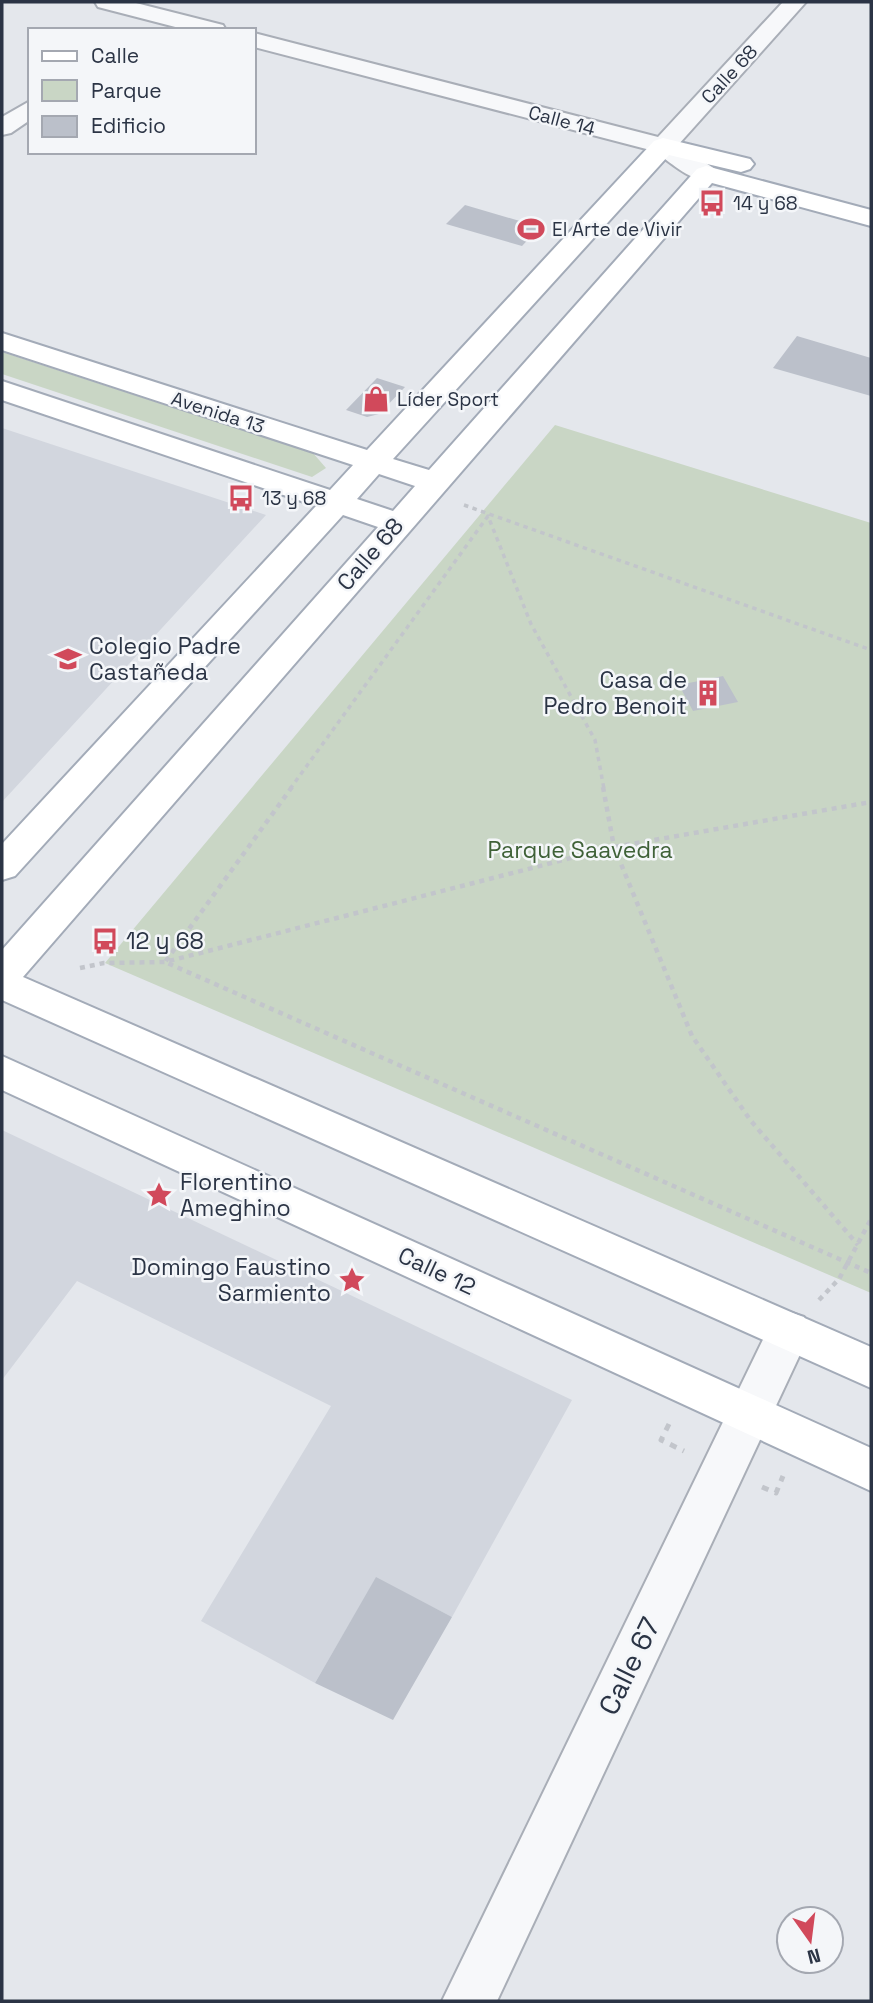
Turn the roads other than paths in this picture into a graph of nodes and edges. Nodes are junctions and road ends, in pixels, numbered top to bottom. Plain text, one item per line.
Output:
1 (106, 2) edge
2 (795, 2) edge
3 (164, 8) edge
4 (137, 28) edge
5 (210, 28) edge
6 (256, 41) edge
7 (28, 108) edge
8 (2, 128) edge
9 (663, 146) junction
10 (706, 174) junction
11 (871, 198) edge
12 (871, 218) edge
13 (2, 341) edge
14 (2, 390) edge
15 (373, 462) junction
16 (434, 482) junction
17 (336, 502) junction
18 (398, 523) junction
19 (2, 867) edge
20 (2, 975) edge
21 (2, 984) edge
22 (2, 1072) edge
23 (800, 1319) junction
24 (871, 1368) edge
25 (749, 1414) junction
26 (871, 1470) edge
27 (469, 2001) edge

1 - 3 street
2 - 9 street, Calle 68
3 - 4 street
3 - 5 street
6 - 9 street, Calle 14
7 - 8 street
9 - 10 street
9 - 11 main road, Calle 14
9 - 15 main road, Calle 68
10 - 12 main road
10 - 16 main road, Calle 68
13 - 15 main road, Avenida 13
14 - 17 main road
15 - 16 main road, Avenida 13
15 - 17 main road, Calle 68
16 - 18 main road, Calle 68
17 - 18 main road
17 - 19 main road, Calle 68
18 - 20 main road, Calle 68
21 - 23 main road
22 - 25 main road, Calle 12
23 - 24 main road
23 - 25 street, Calle 67
25 - 26 main road, Calle 12
25 - 27 street, Calle 67

